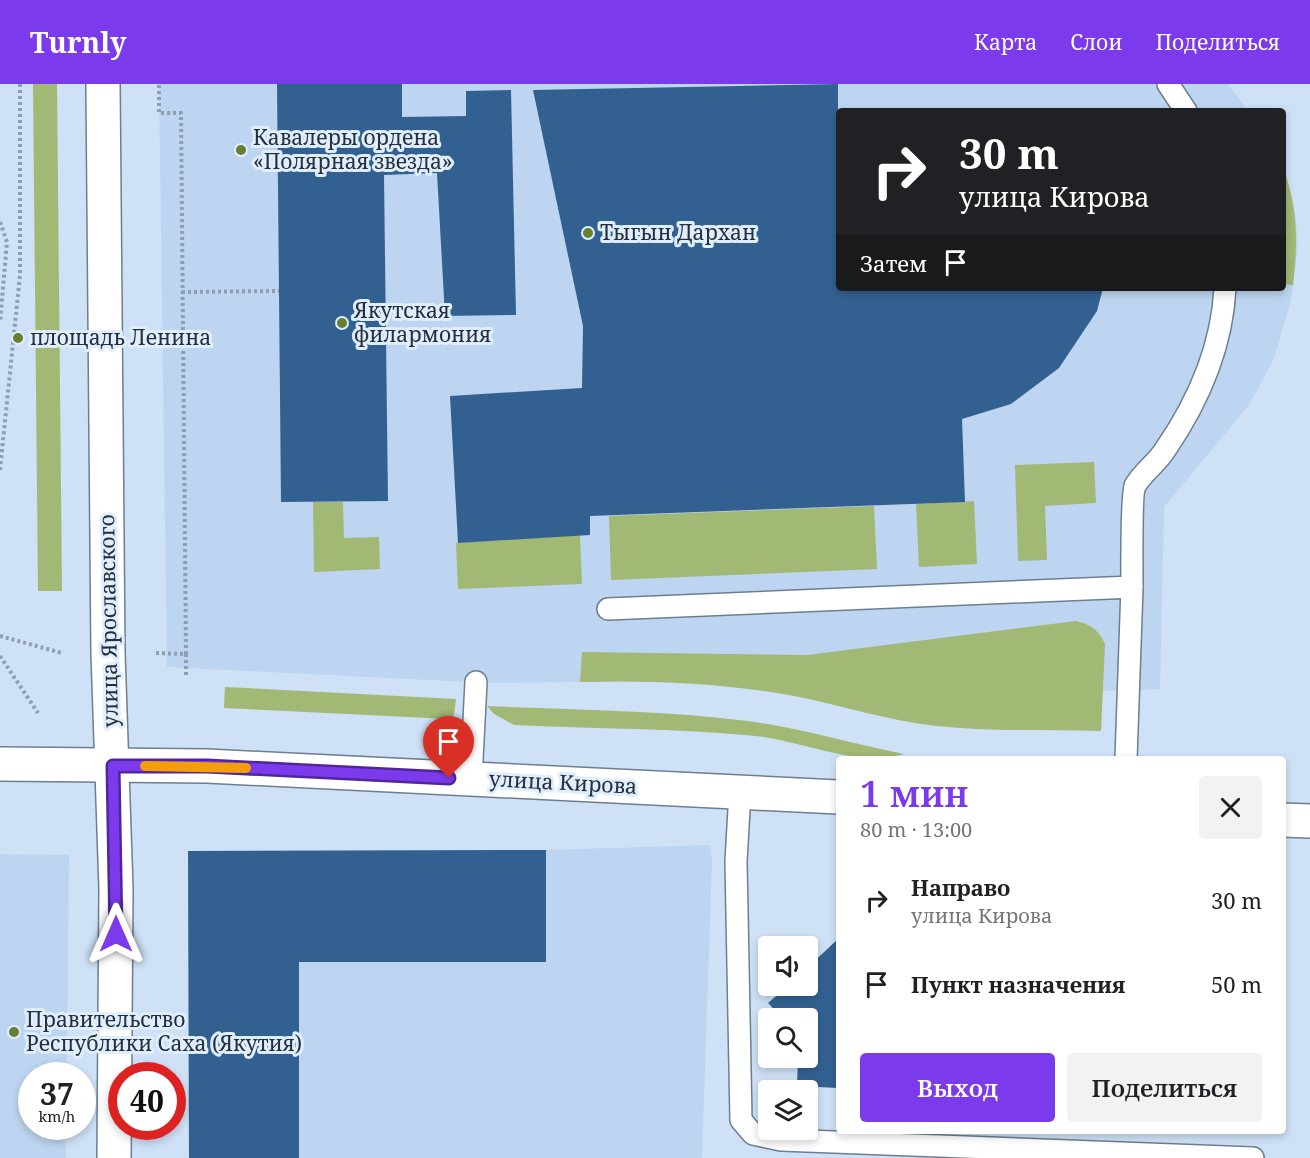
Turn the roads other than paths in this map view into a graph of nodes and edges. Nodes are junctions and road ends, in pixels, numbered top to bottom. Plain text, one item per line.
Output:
1 (103, 84) edge
2 (1168, 84) edge
3 (1184, 108) edge
4 (1225, 291) edge
5 (1132, 587) junction
6 (608, 609) dead end
7 (476, 682) dead end
8 (1126, 756) edge
9 (0, 764) edge
10 (113, 766) junction
11 (471, 779) junction
12 (740, 792) junction
13 (836, 797) edge
14 (1286, 820) edge
15 (1310, 821) edge
16 (1013, 1153) edge
17 (114, 1158) edge
18 (1253, 1158) edge

1 - 10 street, улица Ярославского
2 - 3 lane
4 - 5 lane
5 - 6 lane
5 - 8 lane
7 - 11 lane
9 - 10 street, улица Кирова
10 - 11 street, улица Кирова
10 - 17 street, улица Ярославского
11 - 12 street, улица Кирова
12 - 13 street, улица Кирова
12 - 16 lane
14 - 15 street
16 - 18 lane

